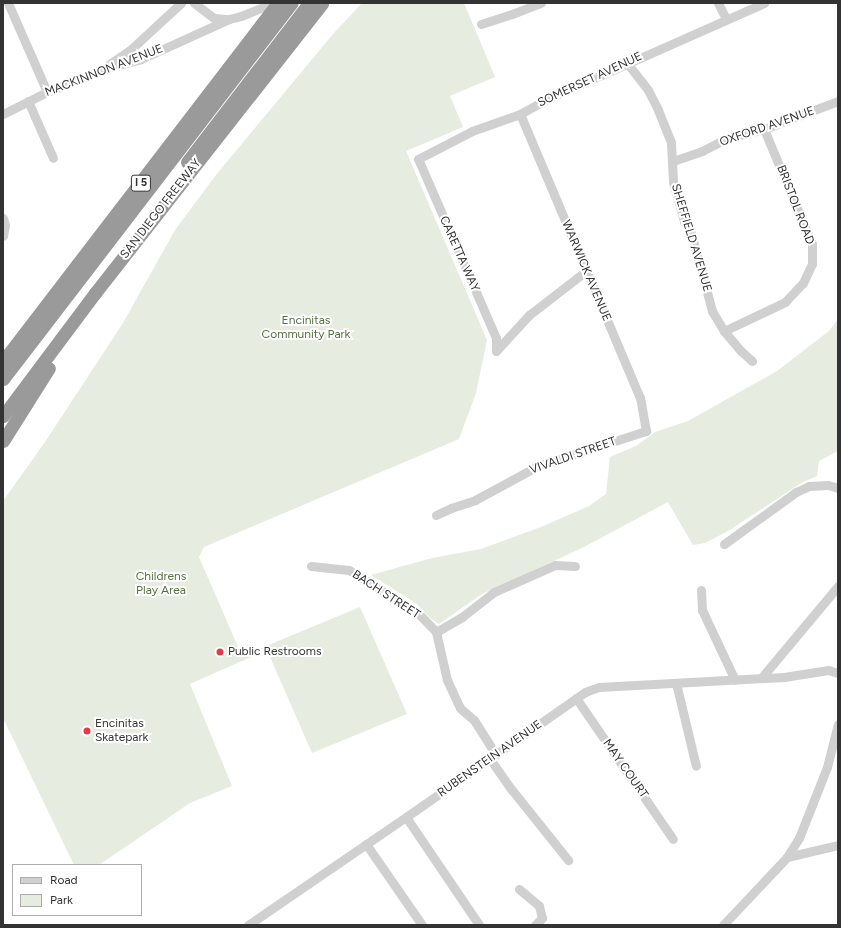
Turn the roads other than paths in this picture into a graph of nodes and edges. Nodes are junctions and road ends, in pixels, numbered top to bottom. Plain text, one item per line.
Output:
1 (8, 3) edge
2 (181, 3) edge
3 (194, 3) edge
4 (273, 3) edge
5 (278, 3) edge
6 (292, 3) edge
7 (309, 3) edge
8 (322, 3) edge
9 (541, 3) edge
10 (718, 3) edge
11 (764, 3) edge
12 (229, 19) junction
13 (726, 19) junction
14 (481, 24) dead end
15 (627, 64) junction
16 (104, 69) junction
17 (47, 92) junction
18 (28, 101) junction
19 (838, 101) edge
20 (3, 114) edge
21 (520, 114) junction
22 (764, 129) junction
23 (53, 158) dead end
24 (418, 159) joint
25 (673, 161) junction
26 (3, 219) edge
27 (3, 236) edge
28 (586, 271) junction
29 (95, 293) junction
30 (724, 331) junction
31 (3, 361) edge
32 (752, 361) dead end
33 (3, 379) edge
34 (3, 404) edge
35 (3, 416) edge
36 (646, 431) joint
37 (3, 441) edge
38 (838, 488) edge
39 (436, 515) dead end
40 (724, 544) dead end
41 (311, 566) dead end
42 (575, 566) dead end
43 (838, 586) edge
44 (701, 590) dead end
45 (436, 632) junction
46 (838, 673) edge
47 (762, 677) junction
48 (735, 680) junction
49 (676, 683) junction
50 (576, 698) junction
51 (838, 724) edge
52 (493, 757) junction
53 (696, 766) dead end
54 (406, 817) junction
55 (673, 839) dead end
56 (366, 844) junction
57 (838, 845) edge
58 (787, 857) junction
59 (568, 860) dead end
60 (519, 889) dead end
61 (248, 925) edge
62 (422, 925) edge
63 (479, 925) edge
64 (535, 925) edge
65 (723, 925) edge

1 - 17 street
2 - 16 street
3 - 12 street
4 - 12 street, MACKINNON AVENUE
5 - 31 highway, I 5
6 - 33 highway
7 - 34 highway
8 - 29 highway, SAN DIEGO FREEWAY / I 5
9 - 14 street
10 - 13 street
11 - 13 street, SOMERSET AVENUE
12 - 16 street, MACKINNON AVENUE
13 - 15 street, SOMERSET AVENUE
15 - 21 street, SOMERSET AVENUE
15 - 25 street, SHEFFIELD AVENUE
16 - 17 street, MACKINNON AVENUE
17 - 18 street, MACKINNON AVENUE
18 - 20 street, MACKINNON AVENUE
18 - 23 street
19 - 22 street, OXFORD AVENUE
21 - 24 street, SOMERSET AVENUE
21 - 28 street, WARWICK AVENUE
22 - 25 street, OXFORD AVENUE
22 - 30 street, BRISTOL ROAD
24 - 28 street, CARETTA WAY
25 - 30 street, SHEFFIELD AVENUE
26 - 27 street
28 - 36 street, WARWICK AVENUE
29 - 35 highway, SAN DIEGO FREEWAY / I 5
29 - 37 highway
30 - 32 street, SHEFFIELD AVENUE
36 - 39 street, VIVALDI STREET
38 - 40 street
41 - 45 street, BACH STREET
42 - 45 street
43 - 47 street
44 - 48 street
45 - 52 street
46 - 47 street, RUBENSTEIN AVENUE
47 - 48 street, RUBENSTEIN AVENUE
48 - 49 street, RUBENSTEIN AVENUE
49 - 50 street, RUBENSTEIN AVENUE
49 - 53 street
50 - 52 street, RUBENSTEIN AVENUE
50 - 55 street, MAY COURT
51 - 58 street
52 - 54 street, RUBENSTEIN AVENUE
52 - 59 street
54 - 56 street, RUBENSTEIN AVENUE
54 - 63 street
56 - 61 street, RUBENSTEIN AVENUE
56 - 62 street
57 - 58 street
58 - 65 street
60 - 64 street

